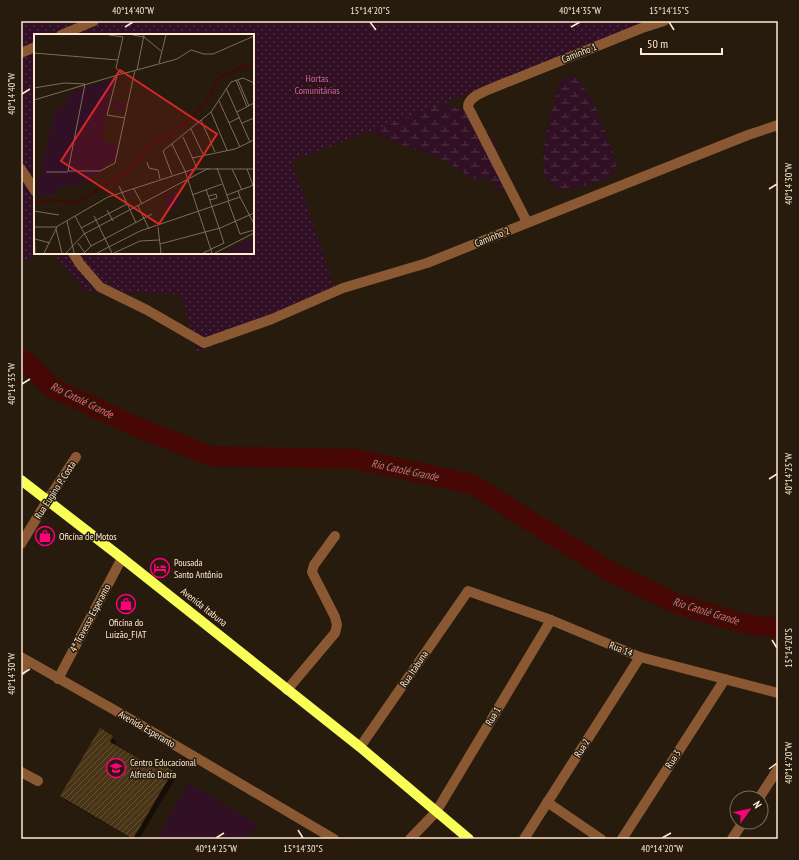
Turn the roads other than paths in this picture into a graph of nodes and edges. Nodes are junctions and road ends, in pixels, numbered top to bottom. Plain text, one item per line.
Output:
1 (94, 21) edge
2 (664, 21) edge
3 (63, 34) edge
4 (34, 47) edge
5 (21, 53) edge
6 (778, 125) edge
7 (21, 169) edge
8 (34, 189) edge
9 (527, 222) junction
10 (73, 254) edge
11 (76, 457) dead end
12 (21, 480) edge
13 (47, 501) junction
14 (335, 536) dead end
15 (21, 544) edge
16 (122, 558) junction
17 (468, 591) joint
18 (551, 620) junction
19 (640, 657) junction
20 (24, 659) edge
21 (21, 671) edge
22 (58, 678) junction
23 (725, 679) junction
24 (287, 690) junction
25 (778, 693) edge
26 (360, 747) junction
27 (778, 769) edge
28 (21, 772) edge
29 (38, 781) dead end
30 (764, 790) edge
31 (548, 802) junction
32 (436, 812) junction
33 (738, 830) edge
34 (334, 839) edge
35 (410, 839) edge
36 (469, 839) edge
37 (524, 839) edge
38 (601, 839) edge
39 (622, 839) edge
40 (732, 839) edge

1 - 3 street
2 - 9 street, Caminho 1
4 - 5 street
6 - 9 street, Caminho 2
7 - 8 street
9 - 10 street, Caminho 2
11 - 13 street, Rua Eugino P. Costa
12 - 13 main road, Avenida Itabuna
13 - 15 street, Rua Eugino P. Costa
13 - 16 main road, Avenida Itabuna
14 - 24 street
16 - 22 street, 4ª Travessa Esperanto
16 - 24 main road, Avenida Itabuna
17 - 18 street, Rua 14
17 - 26 street, Rua Itabuna
18 - 19 street, Rua 14
18 - 32 street, Rua 1
19 - 23 street, Rua 14
19 - 31 street, Rua 2
20 - 21 street
20 - 22 street, Avenida Esperanto
22 - 34 street, Avenida Esperanto
23 - 25 street, Rua 14
23 - 39 street, Rua 3
24 - 26 main road, Avenida Itabuna
26 - 32 main road, Avenida Itabuna
27 - 30 street
28 - 29 street
31 - 37 street, Rua 2
31 - 38 street
32 - 35 street, Rua 1
32 - 36 main road, Avenida Itabuna
33 - 40 street

